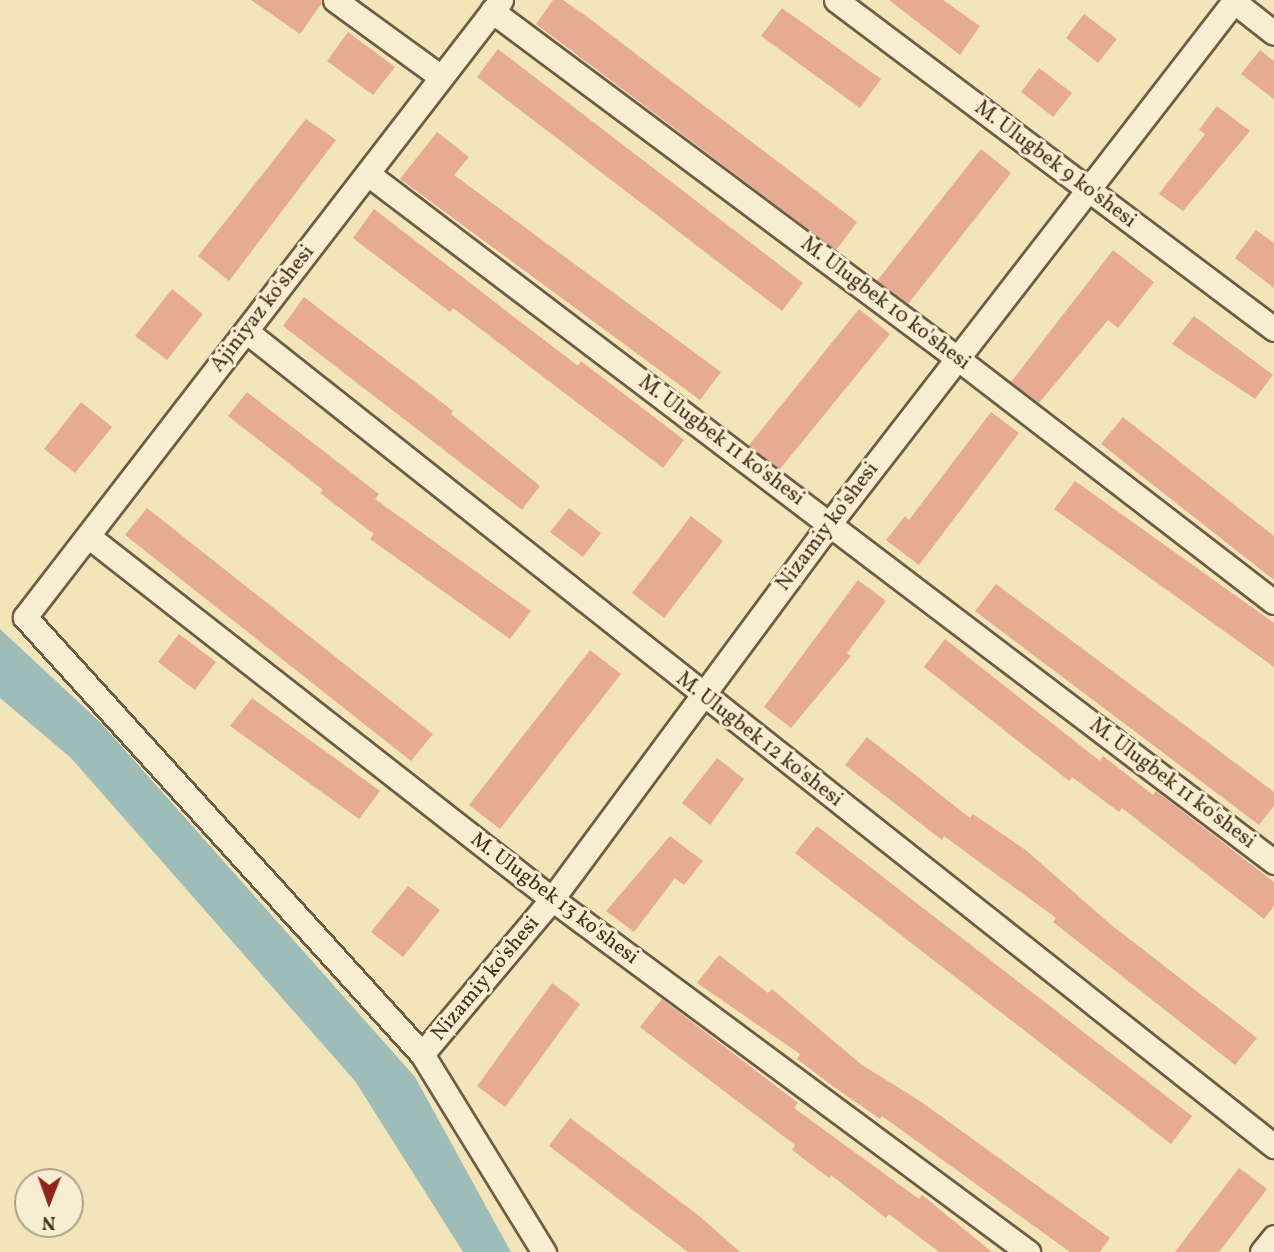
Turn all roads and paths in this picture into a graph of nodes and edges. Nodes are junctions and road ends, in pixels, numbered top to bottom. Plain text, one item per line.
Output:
1 (335, 0) edge
2 (836, 0) edge
3 (1233, 0) edge
4 (497, 6) edge
5 (1274, 33) edge
6 (442, 77) junction
7 (368, 173) junction
8 (1088, 190) junction
9 (1274, 329) edge
10 (246, 331) junction
11 (957, 358) junction
12 (830, 523) junction
13 (88, 536) junction
14 (1274, 602) edge
15 (702, 696) junction
16 (1274, 862) edge
17 (552, 899) junction
18 (422, 1054) junction
19 (1274, 1146) edge
20 (1274, 1237) edge
21 (544, 1252) edge
22 (1028, 1252) edge
23 (1262, 1252) edge

1 - 6 street
2 - 8 street, M. Ulugbek 9 ko'shesi
3 - 5 street
3 - 8 street, Nizamiy ko'shesi
4 - 6 street, Ajiniyaz ko'shesi
4 - 11 street, M. Ulugbek 10 ko'shesi
6 - 7 street, Ajiniyaz ko'shesi
7 - 10 street, Ajiniyaz ko'shesi
7 - 12 street, M. Ulugbek 11 ko'shesi
8 - 9 street, M. Ulugbek 9 ko'shesi
8 - 11 street, Nizamiy ko'shesi
10 - 13 street, Ajiniyaz ko'shesi
10 - 15 street, M. Ulugbek 12 ko'shesi
11 - 12 street, Nizamiy ko'shesi
11 - 14 street, M. Ulugbek 10 ko'shesi
12 - 15 street, Nizamiy ko'shesi
12 - 16 street, M. Ulugbek 11 ko'shesi
13 - 17 street, M. Ulugbek 13 ko'shesi
13 - 18 street, Ajiniyaz ko'shesi
15 - 17 street, Nizamiy ko'shesi
15 - 19 street, M. Ulugbek 12 ko'shesi
17 - 18 street, Nizamiy ko'shesi
17 - 22 street, M. Ulugbek 13 ko'shesi
18 - 21 street
20 - 23 street

